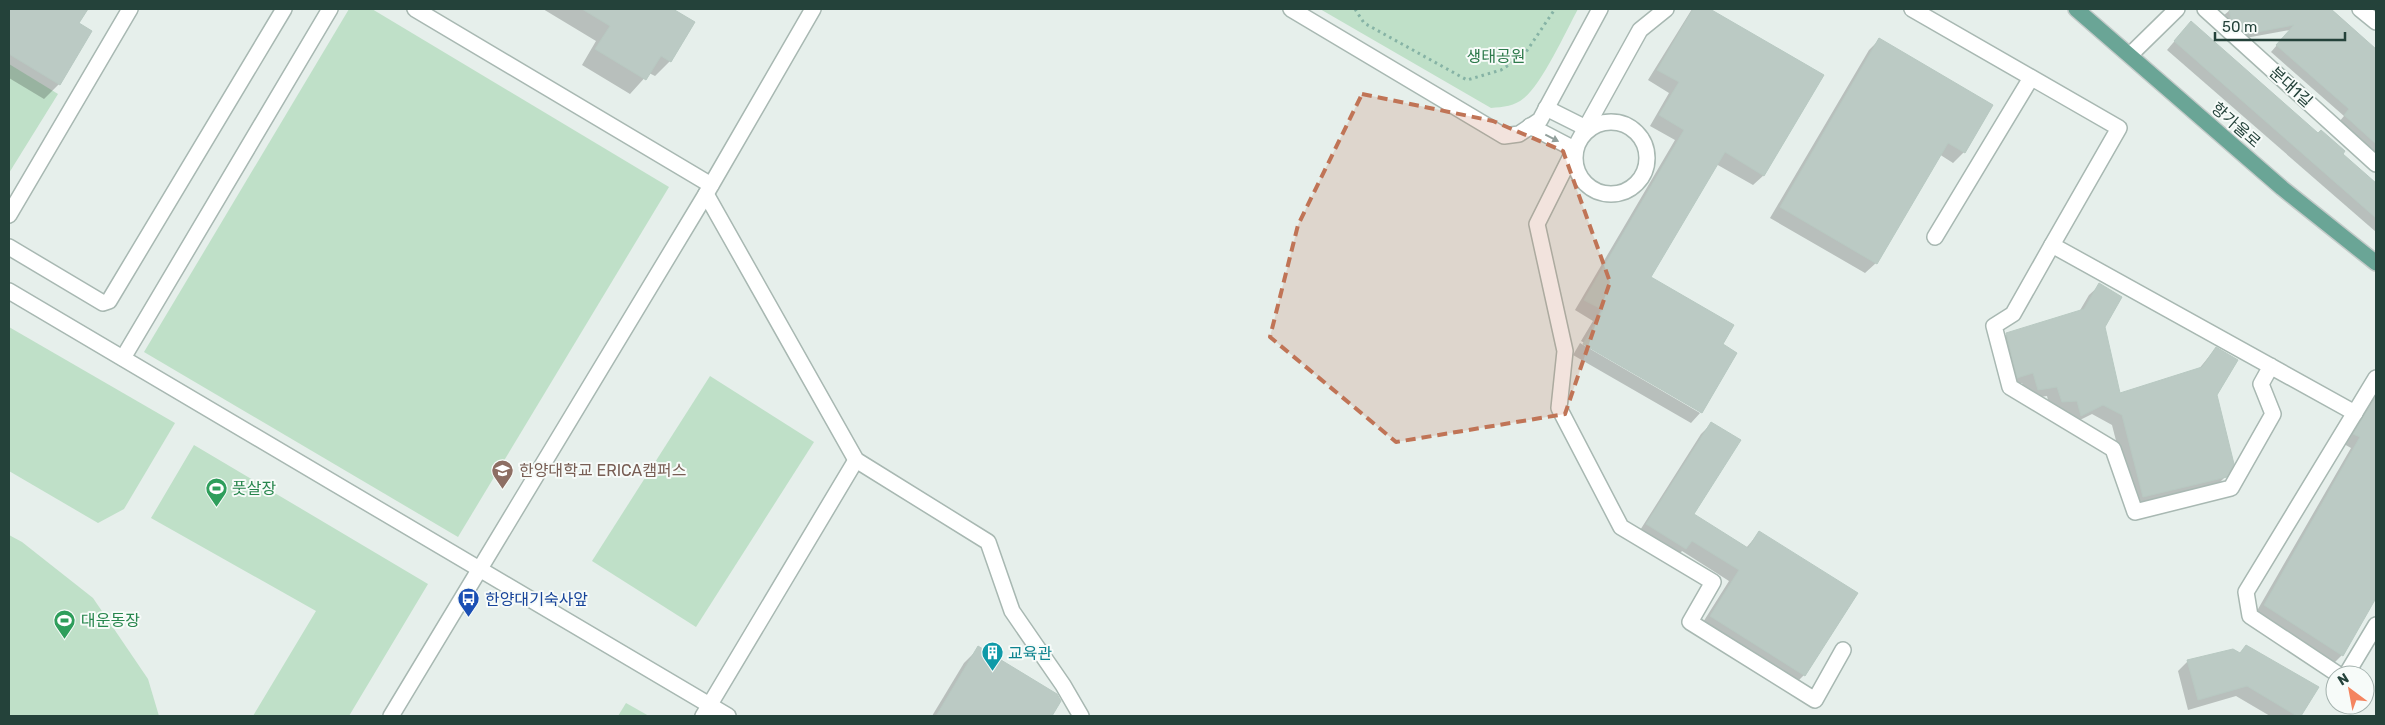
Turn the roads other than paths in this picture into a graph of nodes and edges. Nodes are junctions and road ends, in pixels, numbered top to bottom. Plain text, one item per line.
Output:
1 (130, 9) edge
2 (284, 9) edge
3 (330, 9) edge
4 (415, 9) edge
5 (1291, 9) edge
6 (1600, 9) edge
7 (1666, 9) edge
8 (1912, 9) edge
9 (2076, 9) edge
10 (2178, 9) edge
11 (2205, 9) edge
12 (2360, 9) edge
13 (807, 11) edge
14 (2376, 22) edge
15 (2130, 54) junction
16 (2031, 78) junction
17 (1546, 108) junction
18 (1530, 126) junction
19 (1586, 128) junction
20 (1576, 146) junction
21 (2376, 164) edge
22 (708, 190) junction
23 (9, 215) edge
24 (1935, 237) dead end
25 (2052, 245) junction
26 (9, 247) edge
27 (2376, 263) edge
28 (9, 291) edge
29 (123, 358) junction
30 (2271, 366) junction
31 (2376, 378) edge
32 (2355, 413) junction
33 (856, 460) junction
34 (479, 569) junction
35 (2376, 625) edge
36 (1843, 650) dead end
37 (2352, 665) edge
38 (2325, 666) edge
39 (706, 711) edge
40 (391, 716) edge
41 (728, 716) edge
42 (1082, 716) edge

1 - 23 street
2 - 26 street
3 - 29 street
4 - 22 street
5 - 18 street
6 - 17 street
7 - 19 street
8 - 16 street
9 - 15 main road, 항가울로
10 - 15 street
11 - 21 street, 분대1길
12 - 14 street
13 - 22 street
15 - 27 main road, 항가울로
16 - 24 street
16 - 25 street
17 - 18 street
17 - 19 street
18 -> 20 street
19 - 20 street
20 - 20 street
20 - 36 street
22 - 33 street
22 - 34 street
25 - 30 street
25 - 30 street
28 - 29 street
29 - 34 street
30 - 32 street
31 - 32 street
32 - 38 street
33 - 39 street
33 - 42 street
34 - 39 street
34 - 40 street
35 - 37 street
39 - 41 street

